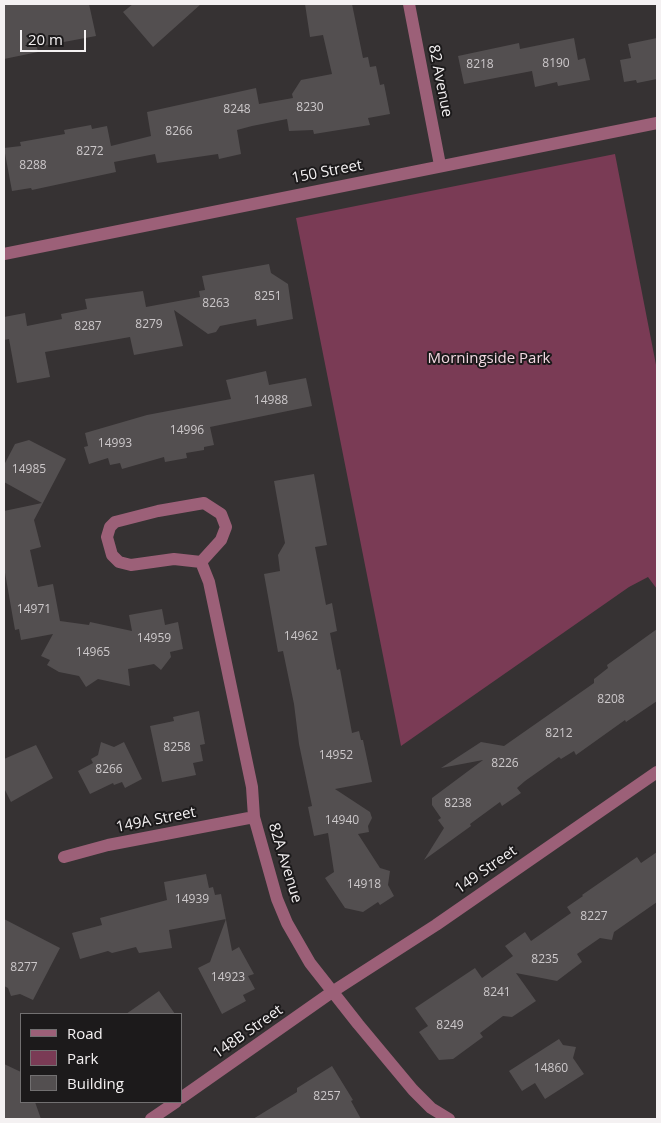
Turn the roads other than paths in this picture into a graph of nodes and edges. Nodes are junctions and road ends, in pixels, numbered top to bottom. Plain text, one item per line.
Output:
1 (409, 4) edge
2 (657, 123) edge
3 (440, 165) junction
4 (4, 254) edge
5 (201, 562) junction
6 (657, 772) edge
7 (254, 817) junction
8 (64, 856) dead end
9 (332, 992) junction
10 (182, 1097) edge
11 (175, 1103) edge
12 (152, 1119) edge
13 (449, 1119) edge

1 - 3 street, 82 Avenue
2 - 3 street, 150 Street
3 - 4 street, 150 Street
5 - 5 street
5 - 7 street, 82A Avenue
6 - 9 street, 149 Street
7 - 8 street, 149A Street
7 - 9 street, 82A Avenue
9 - 10 street, 148B Street
9 - 13 street, 82A Avenue
11 - 12 street

